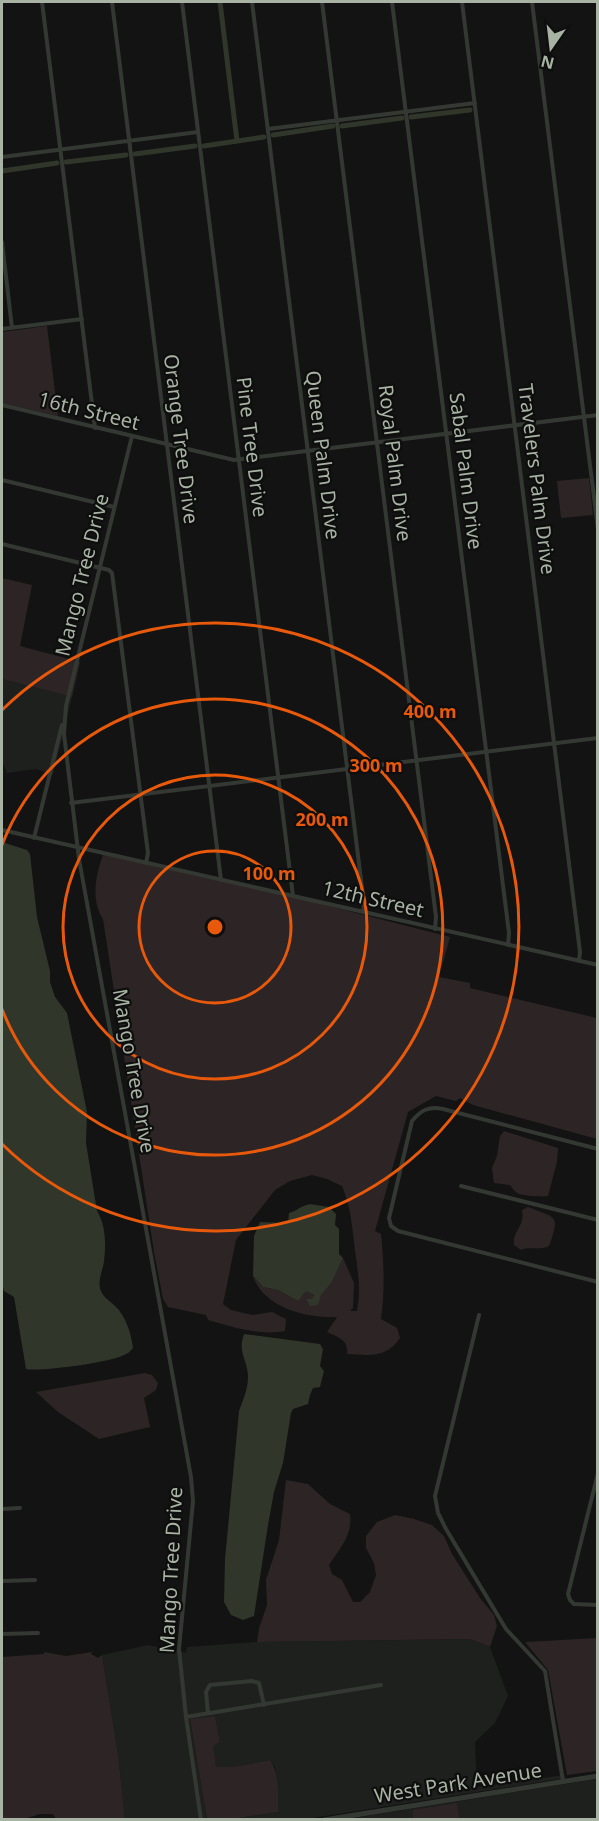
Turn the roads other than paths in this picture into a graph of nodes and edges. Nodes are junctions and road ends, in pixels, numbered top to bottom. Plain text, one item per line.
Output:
1 (42, 2) edge
2 (112, 2) edge
3 (182, 2) edge
4 (252, 2) edge
5 (322, 2) edge
6 (392, 2) edge
7 (462, 2) edge
8 (532, 2) edge
9 (475, 103) junction
10 (406, 112) junction
11 (338, 120) junction
12 (268, 129) junction
13 (198, 132) junction
14 (129, 141) junction
15 (61, 149) junction
16 (2, 157) edge
17 (2, 242) edge
18 (82, 319) junction
19 (12, 328) junction
20 (2, 329) edge
21 (2, 405) edge
22 (597, 415) edge
23 (584, 417) junction
24 (515, 425) junction
25 (96, 428) junction
26 (446, 434) junction
27 (132, 436) junction
28 (377, 443) junction
29 (167, 445) junction
30 (308, 452) junction
31 (239, 460) junction
32 (2, 480) edge
33 (114, 507) junction
34 (597, 529) edge
35 (2, 544) edge
36 (100, 568) junction
37 (64, 720) junction
38 (597, 738) edge
39 (554, 743) junction
40 (486, 752) junction
41 (417, 760) junction
42 (347, 769) junction
43 (278, 777) junction
44 (210, 786) junction
45 (140, 795) junction
46 (72, 803) junction
47 (2, 830) edge
48 (34, 838) junction
49 (78, 848) junction
50 (146, 863) junction
51 (221, 880) junction
52 (293, 896) junction
53 (363, 912) junction
54 (435, 929) junction
55 (508, 945) junction
56 (579, 961) junction
57 (597, 965) edge
58 (597, 1149) edge
59 (461, 1185) dead end
60 (597, 1220) edge
61 (597, 1282) edge
62 (479, 1315) dead end
63 (597, 1473) edge
64 (20, 1508) dead end
65 (2, 1509) edge
66 (35, 1580) dead end
67 (2, 1581) edge
68 (597, 1605) edge
69 (38, 1633) dead end
70 (2, 1634) edge
71 (381, 1685) dead end
72 (264, 1706) junction
73 (208, 1713) junction
74 (186, 1717) junction
75 (597, 1776) edge
76 (562, 1781) junction
77 (201, 1820) edge
78 (324, 1820) edge

1 - 15 street
2 - 14 street, Orange Tree Drive
3 - 13 street, Pine Tree Drive
4 - 12 street, Queen Palm Drive
5 - 11 street, Royal Palm Drive
6 - 10 street, Sabal Palm Drive
7 - 9 street, Travelers Palm Drive
8 - 23 street
9 - 10 street
9 - 24 street, Travelers Palm Drive
10 - 11 street
10 - 26 street, Sabal Palm Drive
11 - 12 street
11 - 28 street, Royal Palm Drive
12 - 30 street, Queen Palm Drive
13 - 14 street
13 - 31 street, Pine Tree Drive
14 - 15 street
14 - 29 street, Orange Tree Drive
15 - 16 street
15 - 18 street
17 - 19 street
18 - 19 street
18 - 25 street
19 - 20 street
21 - 25 street, 16th Street
22 - 23 street, 16th Street
23 - 24 street, 16th Street
23 - 34 street
24 - 26 street, 16th Street
24 - 39 street, Travelers Palm Drive
25 - 27 street, 16th Street
26 - 28 street, 16th Street
26 - 40 street, Sabal Palm Drive
27 - 29 street, 16th Street
27 - 33 street, Mango Tree Drive
28 - 30 street, 16th Street
28 - 41 street, Royal Palm Drive
29 - 31 street, 16th Street
29 - 44 street, Orange Tree Drive
30 - 31 street, 16th Street
30 - 42 street, Queen Palm Drive
31 - 43 street, Pine Tree Drive
32 - 33 street
33 - 36 street, Mango Tree Drive
35 - 36 street
36 - 37 street, Mango Tree Drive
36 - 45 street
37 - 46 street, Mango Tree Drive
37 - 48 street
38 - 39 street
39 - 40 street
39 - 56 street, Travelers Palm Drive
40 - 41 street
40 - 55 street, Sabal Palm Drive
41 - 42 street
41 - 54 street, Royal Palm Drive
42 - 43 street
42 - 53 street, Queen Palm Drive
43 - 44 street
43 - 52 street, Pine Tree Drive
44 - 45 street
44 - 51 street, Orange Tree Drive
45 - 46 street
45 - 50 street
46 - 49 street, Mango Tree Drive
47 - 48 street, 12th Street
48 - 49 street, 12th Street
49 - 50 street, 12th Street
49 - 74 street, Mango Tree Drive
50 - 51 street, 12th Street
51 - 52 street, 12th Street
52 - 53 street, 12th Street
53 - 54 street, 12th Street
54 - 55 street, 12th Street
55 - 56 street, 12th Street
56 - 57 street, 12th Street
58 - 61 street
59 - 60 street
62 - 76 street
63 - 68 street
64 - 65 street
66 - 67 street
69 - 70 street
71 - 72 street
72 - 73 street
72 - 73 street
73 - 74 street
74 - 77 street, Mango Tree Drive
75 - 76 street, West Park Avenue
76 - 78 street, West Park Avenue

